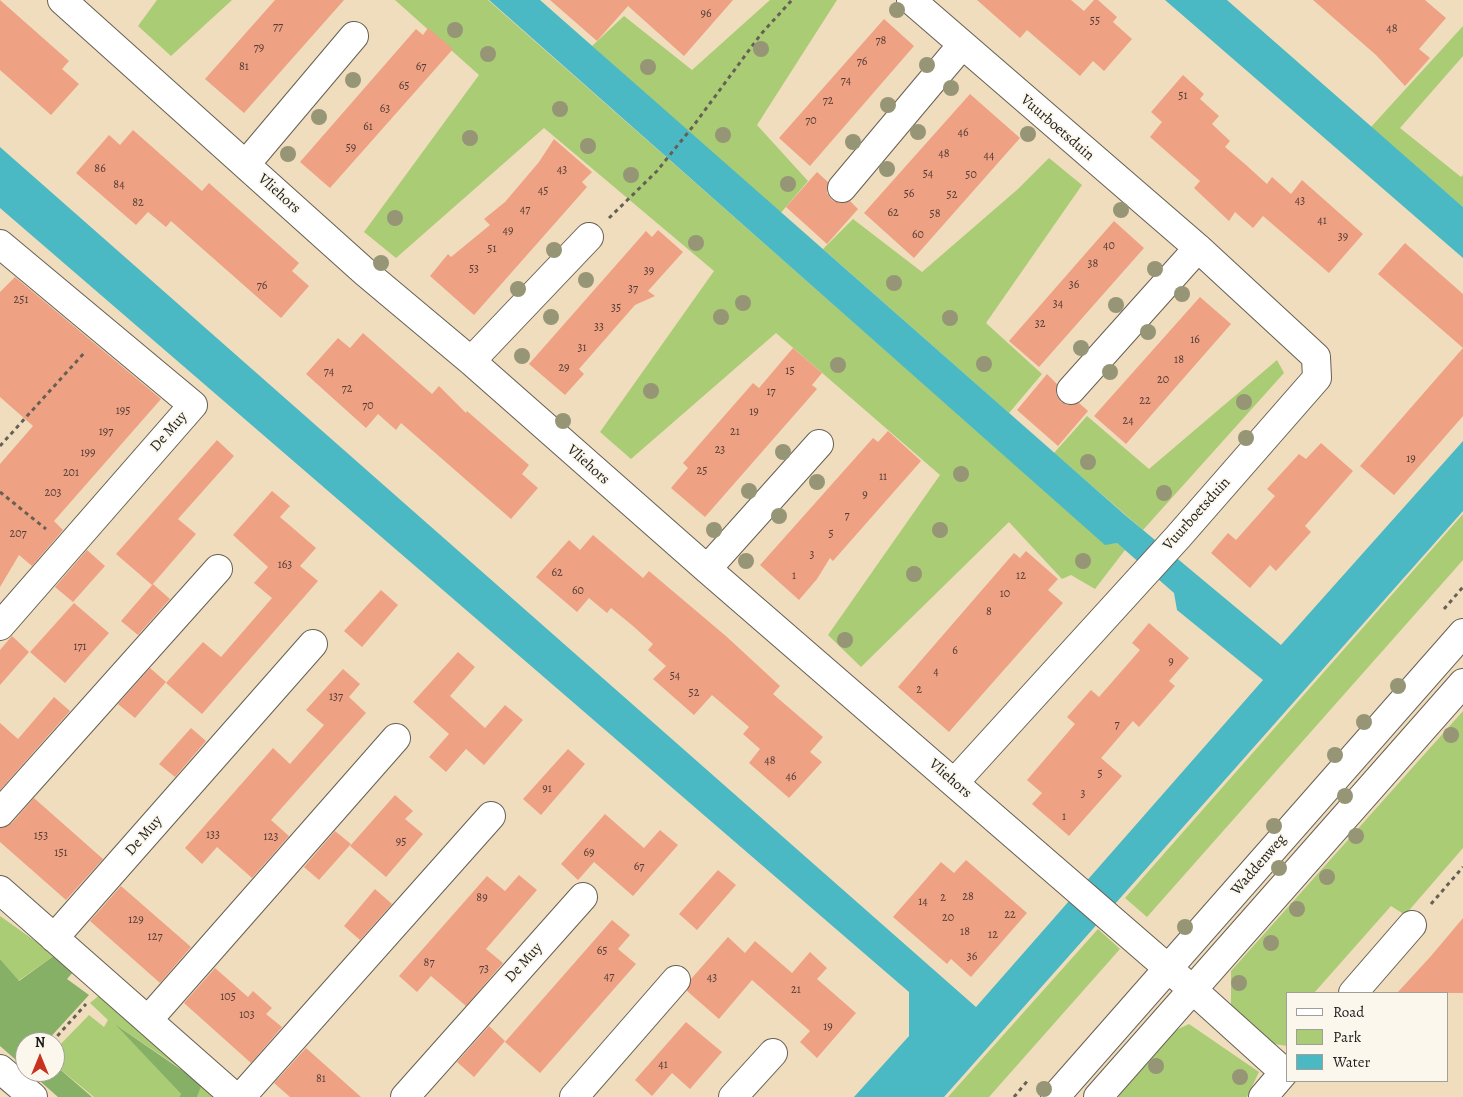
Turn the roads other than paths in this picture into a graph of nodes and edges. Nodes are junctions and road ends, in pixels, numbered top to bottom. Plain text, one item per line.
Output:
1 (62, 0) edge
2 (911, 0) edge
3 (354, 36) dead end
4 (962, 45) junction
5 (246, 164) junction
6 (842, 188) dead end
7 (589, 238) dead end
8 (0, 244) edge
9 (1198, 248) junction
10 (470, 361) junction
11 (1071, 390) dead end
12 (819, 444) dead end
13 (218, 569) dead end
14 (707, 569) junction
15 (0, 626) edge
16 (1463, 633) edge
17 (313, 644) dead end
18 (1463, 683) edge
19 (396, 738) dead end
20 (954, 783) junction
21 (0, 813) edge
22 (491, 816) dead end
23 (0, 890) edge
24 (583, 896) dead end
25 (1412, 925) road end
26 (54, 938) junction
27 (1168, 968) junction
28 (676, 980) dead end
29 (1193, 990) junction
30 (1354, 992) edge
31 (148, 1020) junction
32 (773, 1053) dead end
33 (0, 1069) edge
34 (1285, 1071) edge
35 (33, 1097) edge
36 (235, 1097) edge
37 (241, 1097) edge
38 (405, 1097) edge
39 (574, 1097) edge
40 (734, 1097) edge
41 (1055, 1097) edge
42 (1098, 1097) edge
43 (1262, 1097) edge

1 - 5 street, Vliehors
2 - 4 street, Vuurboetsduin
3 - 5 street, Vliehors
4 - 6 street
4 - 9 street, Vuurboetsduin
5 - 10 street, Vliehors
7 - 10 street
8 - 15 street, De Muy
9 - 11 street
9 - 20 street, Vuurboetsduin
10 - 14 street, Vliehors
12 - 14 street
13 - 21 street
14 - 20 street, Vliehors
16 - 27 street, Waddenweg
17 - 26 street, De Muy
18 - 29 street
19 - 31 street
20 - 27 street, Vliehors
22 - 37 street
23 - 26 street
24 - 38 street, De Muy
25 - 30 street
26 - 31 street
27 - 29 street, Vliehors
27 - 41 street, Waddenweg
28 - 39 street
29 - 34 street, Vliehors
29 - 42 street
31 - 36 street
32 - 40 street
33 - 35 street
34 - 43 street

